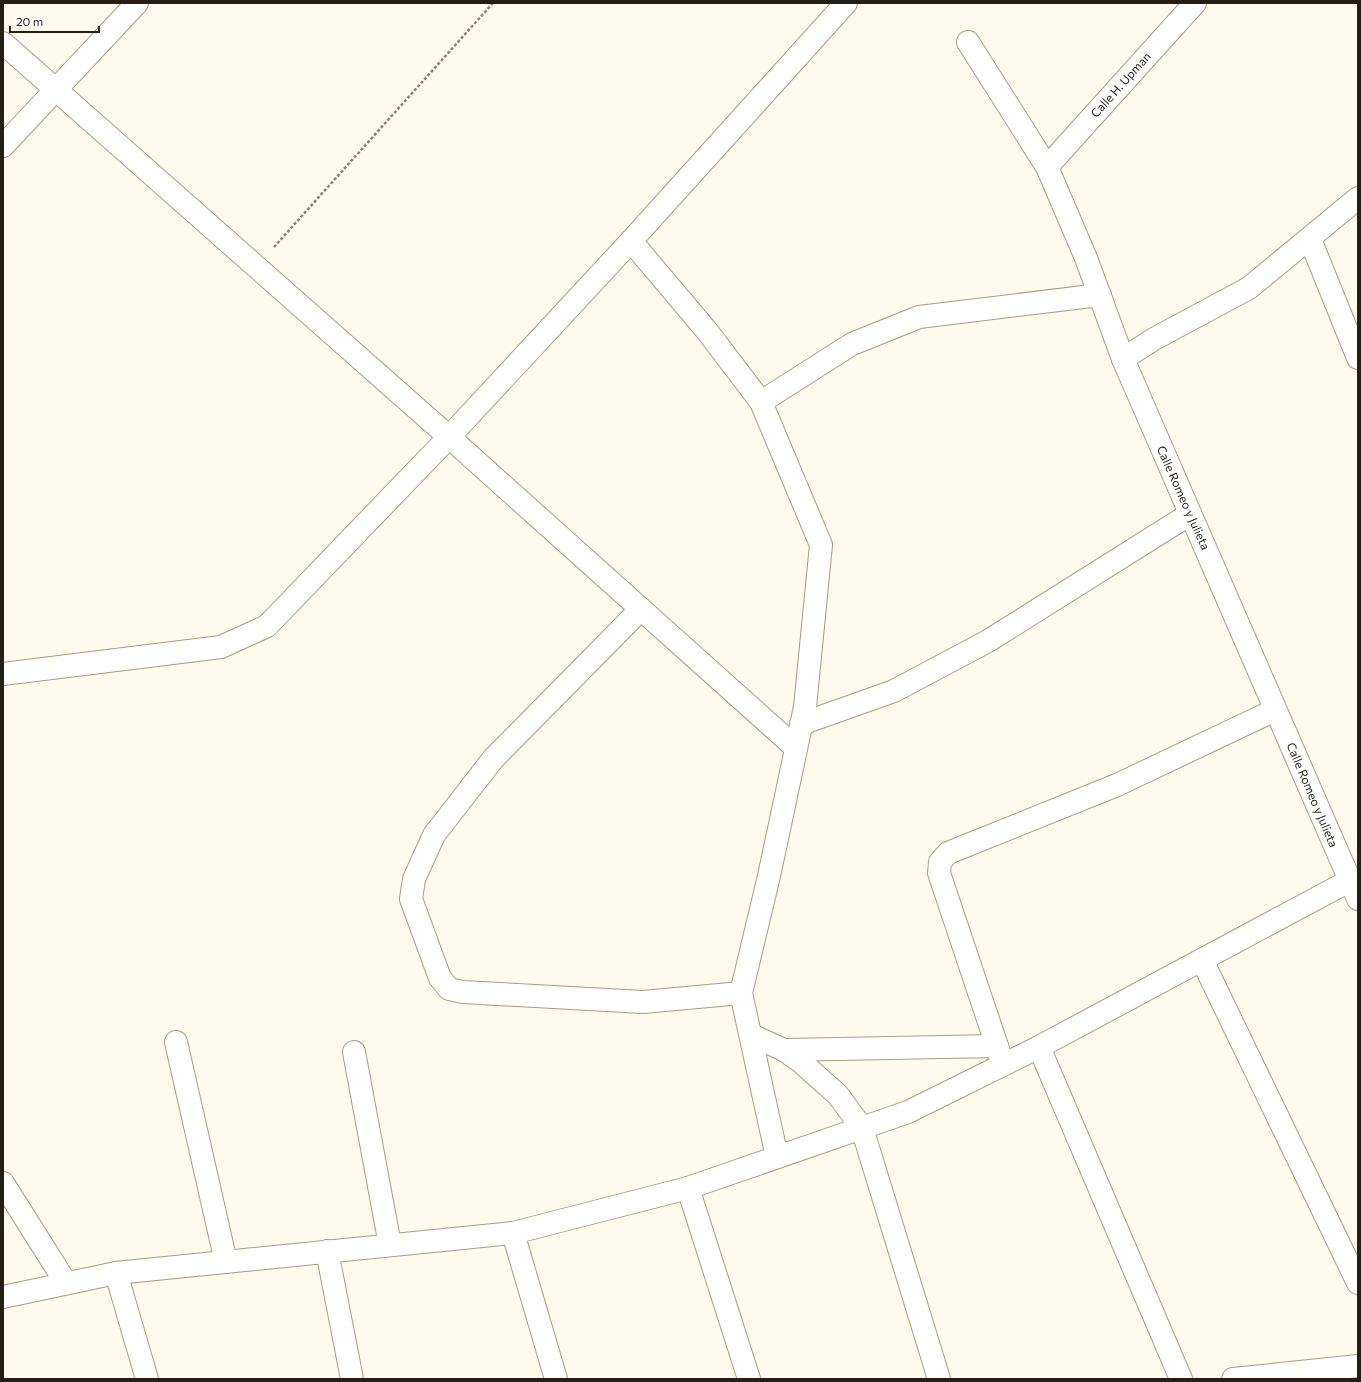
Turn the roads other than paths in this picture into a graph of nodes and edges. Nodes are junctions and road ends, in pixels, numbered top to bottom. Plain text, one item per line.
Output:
1 (137, 3) edge
2 (846, 3) edge
3 (1195, 3) edge
4 (968, 42) dead end
5 (3, 43) edge
6 (56, 90) junction
7 (3, 146) edge
8 (1047, 167) junction
9 (1358, 198) edge
10 (1310, 238) junction
11 (631, 241) junction
12 (1100, 295) junction
13 (1358, 358) edge
14 (1122, 359) junction
15 (761, 402) junction
16 (449, 437) junction
17 (1190, 514) junction
18 (641, 609) junction
19 (3, 674) edge
20 (1276, 710) junction
21 (801, 724) junction
22 (796, 748) junction
23 (1353, 890) edge
24 (1202, 960) junction
25 (741, 993) junction
26 (751, 1035) junction
27 (176, 1042) dead end
28 (1039, 1047) junction
29 (784, 1050) junction
30 (354, 1052) dead end
31 (1000, 1055) junction
32 (862, 1128) junction
33 (777, 1157) junction
34 (3, 1183) edge
35 (688, 1188) junction
36 (513, 1233) junction
37 (390, 1245) junction
38 (327, 1251) junction
39 (226, 1262) junction
40 (116, 1273) junction
41 (66, 1283) junction
42 (1358, 1283) edge
43 (3, 1297) edge
44 (1358, 1366) edge
45 (147, 1379) edge
46 (352, 1379) edge
47 (556, 1379) edge
48 (750, 1379) edge
49 (939, 1379) edge
50 (1181, 1379) edge
51 (1232, 1379) edge

1 - 6 street
2 - 11 street
3 - 8 street, Calle H. Upman
4 - 8 street, Calle Romeo y Julieta
5 - 6 street
6 - 7 street
6 - 16 street
8 - 12 street, Calle Romeo y Julieta
9 - 10 street
10 - 13 street
10 - 14 street
11 - 15 street
11 - 16 street
12 - 14 street, Calle Romeo y Julieta
12 - 15 street
14 - 17 street, Calle Romeo y Julieta
15 - 21 street
16 - 18 street
16 - 19 street
17 - 20 street, Calle Romeo y Julieta
17 - 21 street
18 - 22 street
18 - 25 street
20 - 23 street, Calle Romeo y Julieta
20 - 31 street
21 - 22 street
22 - 25 street
23 - 24 street
24 - 28 street
24 - 42 street
25 - 26 street
26 - 29 street
26 - 33 street
27 - 39 street
28 - 31 street
28 - 50 street
29 - 31 street
29 - 32 street
30 - 37 street
31 - 32 street
32 - 33 street
32 - 49 street
33 - 35 street
34 - 41 street
35 - 36 street
35 - 48 street
36 - 37 street
36 - 47 street
37 - 38 street
38 - 39 street
38 - 46 street
39 - 40 street
40 - 41 street
40 - 45 street
41 - 43 street
44 - 51 street

